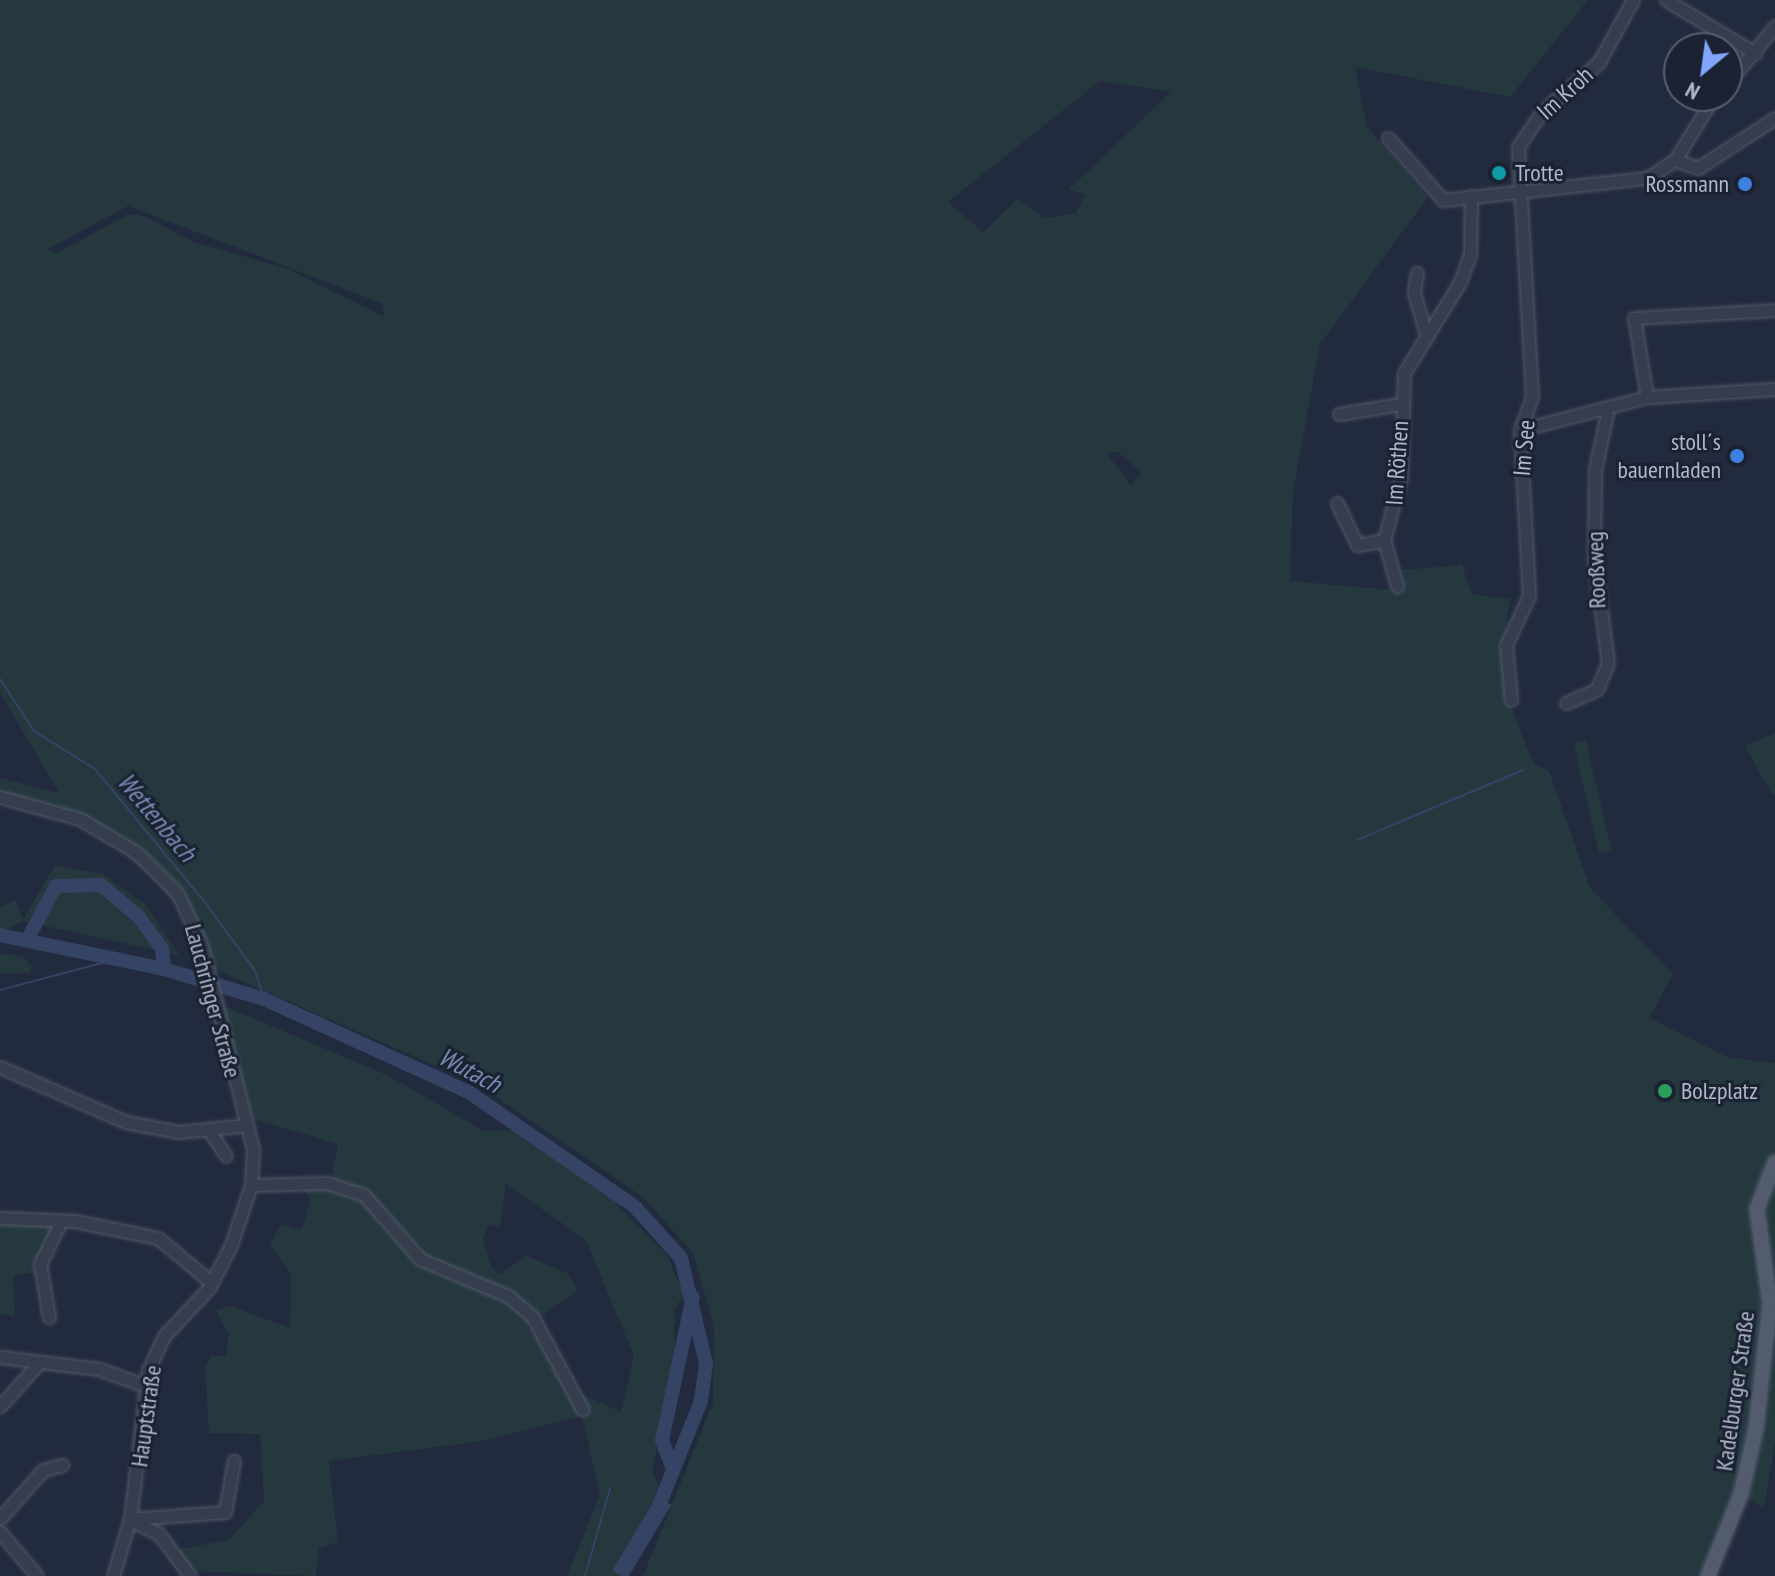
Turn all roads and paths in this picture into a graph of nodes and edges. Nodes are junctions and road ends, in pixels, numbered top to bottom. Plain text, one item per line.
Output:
1 (1633, 0) edge
2 (1666, 0) edge
3 (1775, 26) edge
4 (1755, 53) junction
5 (1743, 66) edge
6 (1704, 112) edge
7 (1775, 118) edge
8 (1388, 138) dead end
9 (1675, 160) junction
10 (1519, 191) junction
11 (1471, 196) junction
12 (1417, 273) dead end
13 (1775, 310) edge
14 (1427, 337) junction
15 (1775, 389) edge
16 (1647, 397) junction
17 (1400, 404) junction
18 (1607, 413) junction
19 (1339, 414) dead end
20 (1520, 430) junction
21 (1337, 503) dead end
22 (1384, 540) junction
23 (1397, 586) dead end
24 (1511, 700) dead end
25 (1566, 703) dead end
26 (0, 797) edge
27 (0, 1067) edge
28 (247, 1125) junction
29 (208, 1129) junction
30 (226, 1156) dead end
31 (1775, 1162) edge
32 (251, 1185) junction
33 (0, 1218) edge
34 (61, 1221) junction
35 (212, 1283) junction
36 (49, 1317) dead end
37 (0, 1357) edge
38 (39, 1363) junction
39 (146, 1386) junction
40 (0, 1406) edge
41 (582, 1409) dead end
42 (234, 1461) dead end
43 (62, 1465) dead end
44 (0, 1518) edge
45 (130, 1519) junction
46 (0, 1532) edge
47 (37, 1576) edge
48 (113, 1576) edge
49 (190, 1576) edge
50 (1708, 1576) edge

1 - 10 street, Im Kroh
2 - 4 street
3 - 4 street
4 - 5 street
6 - 9 street
7 - 9 street
8 - 11 street
9 - 10 street
10 - 11 street
10 - 20 street, Im See
11 - 14 street, Im Röthen
12 - 14 street
13 - 16 street
14 - 17 street, Im Röthen
15 - 16 street
16 - 18 street
17 - 19 street, Im Röthen
17 - 22 street, Im Röthen
18 - 20 street
18 - 25 street, Rooßweg
20 - 24 street, Im See
21 - 22 street, Im Röthen
22 - 23 street
26 - 28 street, Lauchringer Straße
27 - 29 street
28 - 29 street
28 - 32 street, Hauptstraße
29 - 30 street
31 - 50 main road, Kadelburger Straße
32 - 35 street, Hauptstraße
32 - 41 street
33 - 34 street
34 - 35 street
34 - 36 street
35 - 39 street, Hauptstraße
37 - 38 street
38 - 39 street
38 - 40 street
39 - 45 street, Hauptstraße
42 - 45 street
43 - 44 street
45 - 48 street, Hauptstraße
45 - 49 street
46 - 47 street

